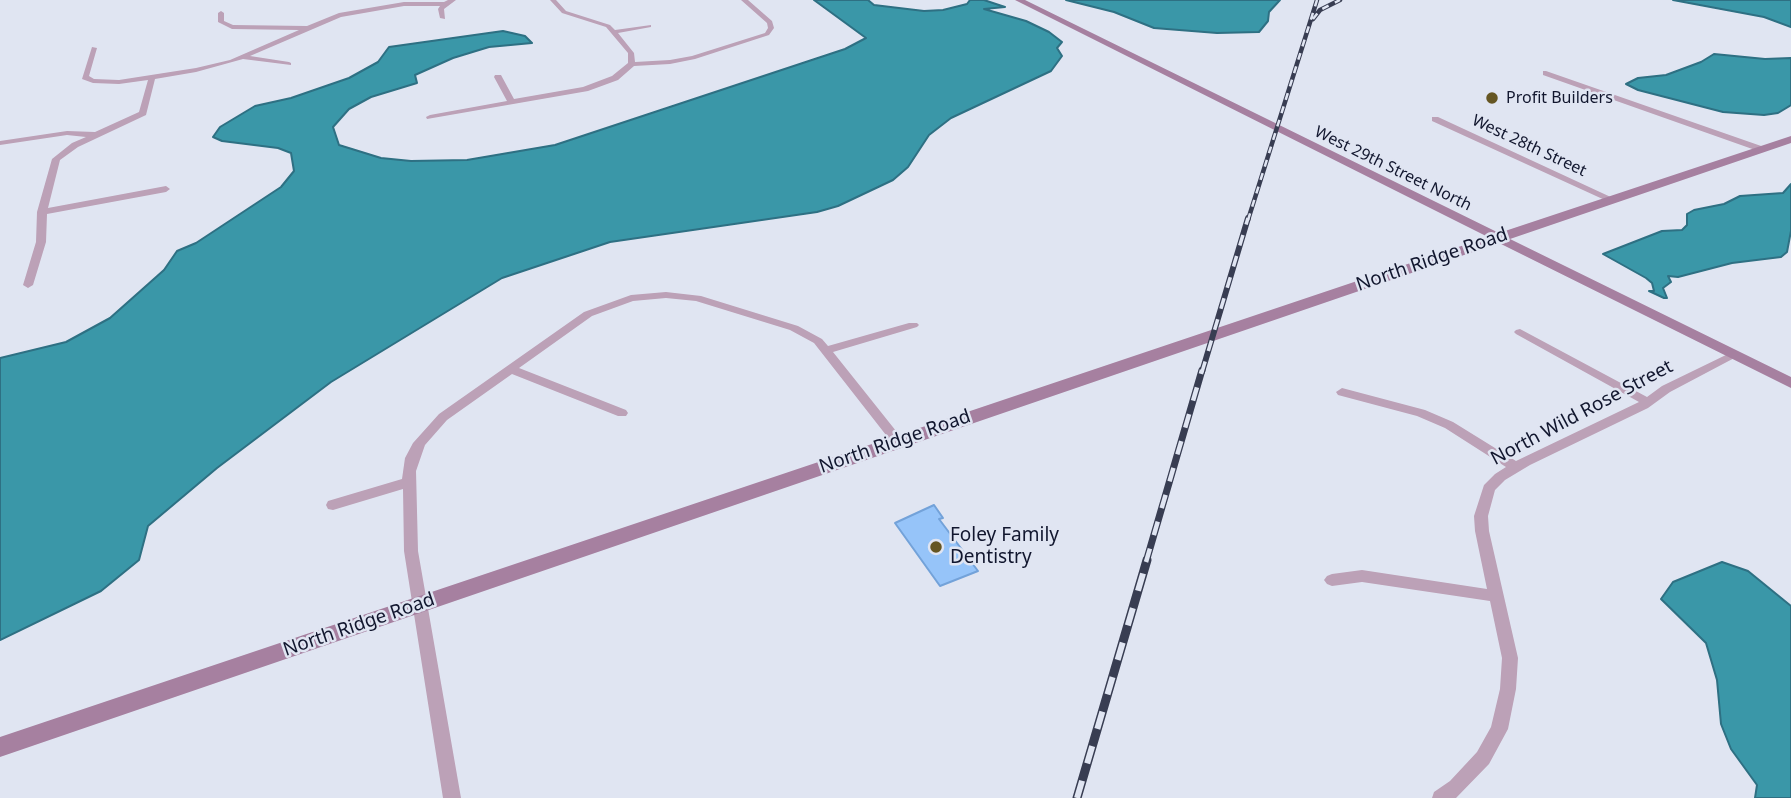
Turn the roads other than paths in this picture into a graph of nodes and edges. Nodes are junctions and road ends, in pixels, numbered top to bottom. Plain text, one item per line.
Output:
1 (453, 0) edge
2 (553, 0) edge
3 (744, 0) edge
4 (1019, 0) edge
5 (446, 4) junction
6 (221, 13) dead end
7 (443, 18) dead end
8 (649, 26) dead end
9 (305, 28) junction
10 (613, 32) junction
11 (94, 48) dead end
12 (243, 57) junction
13 (289, 64) dead end
14 (632, 64) junction
15 (1546, 73) dead end
16 (152, 77) junction
17 (498, 77) dead end
18 (512, 102) junction
19 (430, 117) dead end
20 (1435, 119) dead end
21 (97, 135) junction
22 (1791, 139) edge
23 (0, 143) edge
24 (1761, 149) junction
25 (166, 189) dead end
26 (1611, 199) junction
27 (41, 212) junction
28 (1498, 238) junction
29 (28, 285) dead end
30 (913, 325) dead end
31 (1520, 332) dead end
32 (828, 350) junction
33 (1734, 355) junction
34 (510, 369) junction
35 (1791, 383) edge
36 (1342, 392) dead end
37 (1648, 402) junction
38 (622, 413) dead end
39 (898, 441) junction
40 (1516, 467) junction
41 (410, 482) junction
42 (333, 505) dead end
43 (1332, 580) dead end
44 (1496, 596) junction
45 (420, 604) junction
46 (0, 747) edge
47 (452, 798) edge
48 (1441, 798) edge

1 - 5 street
2 - 10 street
3 - 14 street
4 - 28 main road, West 29th Street North
5 - 7 street
5 - 9 street
6 - 9 street
8 - 10 street
9 - 12 street
10 - 14 street
11 - 16 street
12 - 13 street
12 - 16 street
14 - 18 street
15 - 24 street
16 - 21 street
17 - 18 street
18 - 19 street
20 - 26 street, West 28th Street
21 - 23 street
21 - 27 street
22 - 24 main road, North Ridge Road
24 - 26 main road, North Ridge Road
25 - 27 street
26 - 28 main road, North Ridge Road
27 - 29 street
28 - 33 main road, West 29th Street North
28 - 39 main road, North Ridge Road
30 - 32 street
31 - 37 street
32 - 34 street
32 - 39 street
33 - 35 main road, West 29th Street North
33 - 37 street, North Wild Rose Street
34 - 38 street
34 - 41 street
36 - 40 street
37 - 40 street, North Wild Rose Street
39 - 45 main road, North Ridge Road
40 - 44 street, North Wild Rose Street
41 - 42 street
41 - 45 street
43 - 44 street
44 - 48 street, North Wild Rose Street
45 - 46 main road, North Ridge Road
45 - 47 street

